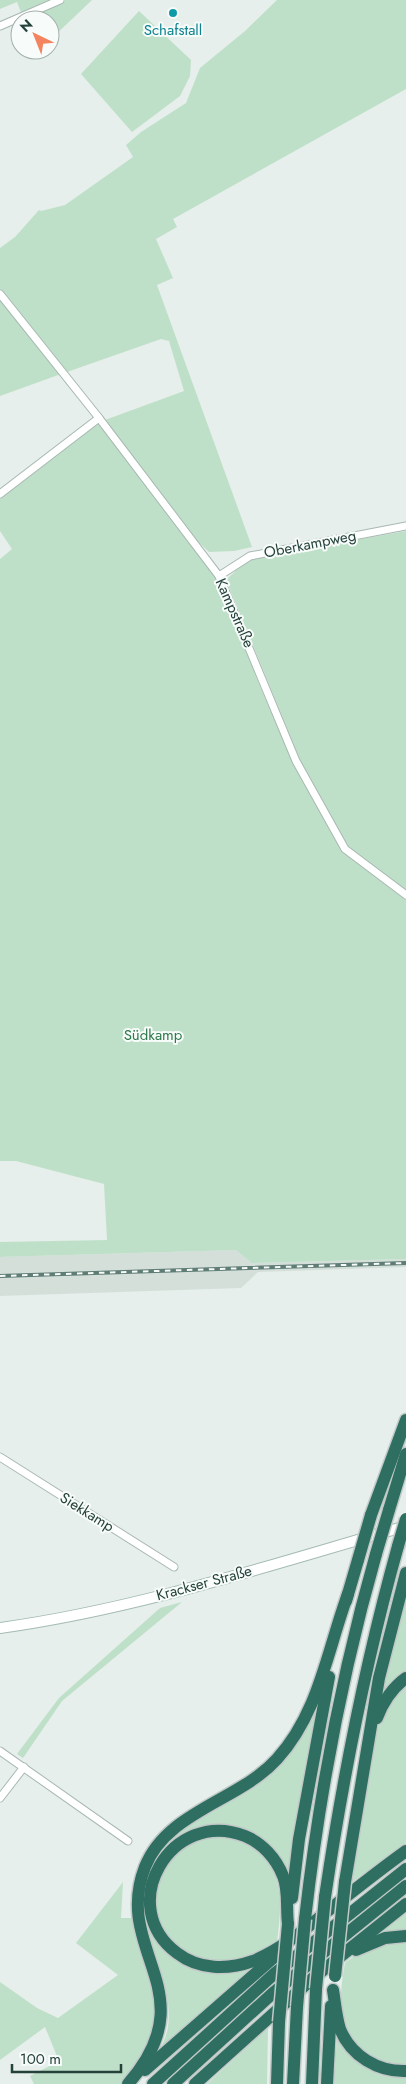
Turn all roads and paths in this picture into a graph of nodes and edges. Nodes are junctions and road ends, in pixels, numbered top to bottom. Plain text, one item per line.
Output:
1 (60, 0) edge
2 (0, 26) edge
3 (0, 294) edge
4 (99, 418) junction
5 (0, 494) edge
6 (406, 526) edge
7 (219, 576) junction
8 (406, 895) edge
9 (406, 1420) edge
10 (406, 1454) edge
11 (0, 1457) edge
12 (406, 1519) edge
13 (406, 1526) edge
14 (174, 1567) dead end
15 (406, 1573) edge
16 (348, 1594) junction
17 (0, 1628) edge
18 (406, 1678) edge
19 (368, 1741) junction
20 (0, 1751) edge
21 (24, 1767) junction
22 (0, 1798) edge
23 (128, 1841) dead end
24 (406, 1851) edge
25 (406, 1869) edge
26 (406, 1886) edge
27 (406, 1904) edge
28 (310, 1920) junction
29 (288, 1924) junction
30 (406, 1936) edge
31 (314, 1984) junction
32 (333, 1990) junction
33 (406, 2071) edge
34 (129, 2084) edge
35 (153, 2084) edge
36 (173, 2084) edge
37 (195, 2084) edge
38 (277, 2084) edge
39 (293, 2084) edge
40 (312, 2084) edge
41 (327, 2084) edge

1 - 2 street
3 - 4 street, Kampstraße
4 - 5 street
4 - 7 street, Kampstraße
6 - 7 street, Oberkampweg
7 - 8 street, Kampstraße
9 - 16 highway, bridge
10 - 28 highway, bridge
11 - 14 street, Siekkamp
12 - 31 highway, bridge
13 - 17 street, Krackser Straße
15 - 19 highway
16 - 29 highway
16 - 34 highway
18 - 19 highway
19 - 32 highway, bridge
20 - 21 street
21 - 22 street
21 - 23 street
24 - 28 highway
25 - 35 highway
26 - 36 highway
27 - 31 highway
28 - 29 highway
28 - 34 highway
28 - 39 highway, bridge
29 - 38 highway, bridge
30 - 31 highway
31 - 37 highway
31 - 40 highway
32 - 33 highway
32 - 41 highway

